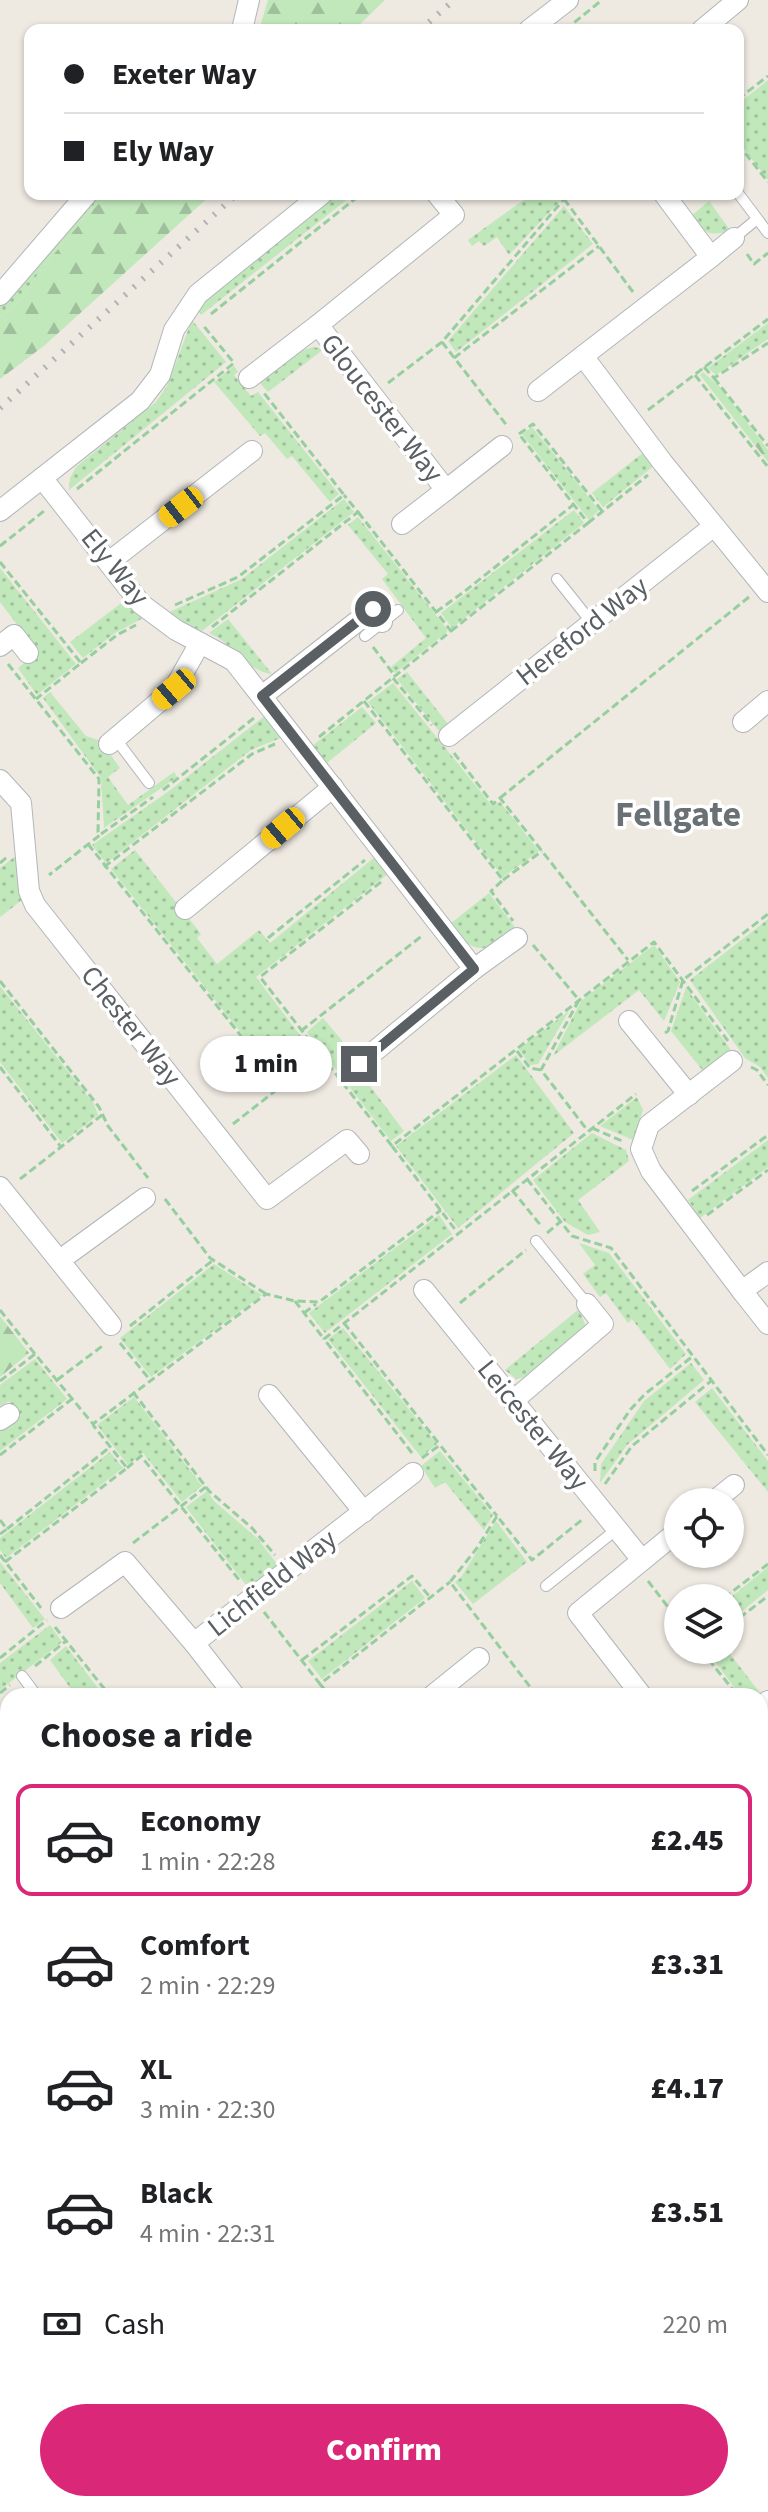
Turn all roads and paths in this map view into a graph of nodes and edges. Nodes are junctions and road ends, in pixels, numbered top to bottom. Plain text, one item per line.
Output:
1 (249, 0) edge
2 (568, 0) edge
3 (602, 0) edge
4 (738, 0) edge
5 (243, 24) edge
6 (537, 24) edge
7 (572, 24) edge
8 (709, 24) edge
9 (768, 76) edge
10 (744, 94) edge
11 (744, 152) edge
12 (768, 182) edge
13 (82, 200) edge
14 (315, 200) edge
15 (353, 200) edge
16 (442, 200) edge
17 (563, 200) edge
18 (565, 200) edge
19 (668, 200) edge
20 (743, 200) edge
21 (757, 219) junction
22 (768, 233) edge
23 (734, 238) junction
24 (599, 246) junction
25 (768, 253) edge
26 (711, 257) junction
27 (0, 295) edge
28 (645, 308) junction
29 (768, 319) edge
30 (318, 325) junction
31 (442, 342) junction
32 (768, 343) edge
33 (583, 356) junction
34 (454, 358) junction
35 (234, 363) junction
36 (704, 367) junction
37 (695, 375) junction
38 (249, 377) junction
39 (714, 378) junction
40 (538, 391) dead end
41 (372, 395) junction
42 (633, 422) junction
43 (519, 434) junction
44 (502, 446) dead end
45 (768, 446) edge
46 (252, 451) dead end
47 (663, 463) junction
48 (768, 467) edge
49 (42, 478) junction
50 (446, 490) junction
51 (344, 495) junction
52 (60, 500) junction
53 (573, 505) junction
54 (0, 511) edge
55 (602, 511) junction
56 (588, 523) junction
57 (402, 524) dead end
58 (714, 526) junction
59 (0, 546) edge
60 (0, 562) edge
61 (109, 562) junction
62 (557, 579) dead end
63 (760, 593) edge
64 (436, 612) dead end
65 (154, 615) junction
66 (390, 616) joint
67 (592, 623) junction
68 (451, 631) dead end
69 (365, 636) joint
70 (200, 643) junction
71 (2, 652) edge
72 (28, 653) dead end
73 (81, 663) junction
74 (36, 699) junction
75 (364, 701) dead end
76 (768, 701) edge
77 (266, 702) junction
78 (743, 722) dead end
79 (293, 737) junction
80 (445, 739) junction
81 (112, 741) joint
82 (0, 780) edge
83 (149, 783) dead end
84 (333, 787) junction
85 (500, 798) junction
86 (100, 835) junction
87 (88, 844) junction
88 (380, 848) junction
89 (542, 851) junction
90 (104, 867) junction
91 (503, 880) junction
92 (29, 891) junction
93 (185, 909) dead end
94 (768, 914) edge
95 (438, 923) junction
96 (521, 935) junction
97 (268, 938) dead end
98 (628, 960) dead end
99 (474, 969) junction
100 (683, 980) junction
101 (0, 981) edge
102 (629, 1021) dead end
103 (301, 1031) dead end
104 (649, 1046) junction
105 (516, 1050) dead end
106 (320, 1056) dead end
107 (736, 1058) junction
108 (359, 1064) dead end
109 (0, 1067) edge
110 (541, 1070) junction
111 (768, 1085) edge
112 (281, 1086) junction
113 (689, 1095) junction
114 (102, 1115) junction
115 (768, 1135) edge
116 (218, 1136) junction
117 (392, 1146) dead end
118 (61, 1147) junction
119 (641, 1149) junction
120 (359, 1154) dead end
121 (768, 1170) edge
122 (527, 1178) dead end
123 (2, 1189) edge
124 (512, 1190) dead end
125 (152, 1191) junction
126 (683, 1199) dead end
127 (441, 1210) junction
128 (700, 1221) dead end
129 (560, 1222) junction
130 (457, 1232) dead end
131 (536, 1241) joint
132 (60, 1260) junction
133 (214, 1260) junction
134 (418, 1263) dead end
135 (768, 1272) edge
136 (425, 1282) joint
137 (742, 1291) junction
138 (266, 1294) junction
139 (295, 1301) junction
140 (319, 1302) junction
141 (587, 1304) joint
142 (454, 1308) dead end
143 (0, 1310) edge
144 (304, 1313) junction
145 (344, 1323) dead end
146 (768, 1324) edge
147 (113, 1331) junction
148 (324, 1339) dead end
149 (35, 1354) junction
150 (693, 1356) junction
151 (57, 1380) junction
152 (150, 1380) junction
153 (0, 1381) edge
154 (712, 1381) junction
155 (133, 1392) junction
156 (269, 1395) dead end
157 (72, 1399) junction
158 (513, 1401) junction
159 (93, 1424) junction
160 (440, 1445) dead end
161 (110, 1447) junction
162 (0, 1455) edge
163 (768, 1455) edge
164 (127, 1468) junction
165 (413, 1473) dead end
166 (734, 1485) dead end
167 (206, 1487) junction
168 (730, 1488) edge
169 (597, 1499) junction
170 (182, 1505) junction
171 (364, 1512) junction
172 (0, 1520) edge
173 (7, 1529) junction
174 (617, 1529) junction
175 (0, 1534) edge
176 (664, 1542) edge
177 (126, 1548) dead end
178 (5, 1562) dead end
179 (639, 1563) junction
180 (768, 1564) edge
181 (287, 1571) junction
182 (450, 1582) junction
183 (742, 1584) edge
184 (546, 1586) dead end
185 (768, 1596) edge
186 (430, 1597) junction
187 (253, 1598) junction
188 (664, 1600) edge
189 (61, 1608) joint
190 (744, 1614) edge
191 (194, 1643) junction
192 (0, 1658) edge
193 (479, 1658) dead end
194 (302, 1660) junction
195 (712, 1664) edge
196 (22, 1676) dead end
197 (320, 1684) junction
198 (31, 1688) edge
199 (229, 1688) edge
200 (323, 1688) edge
201 (442, 1688) edge
202 (531, 1688) edge
203 (636, 1688) edge
204 (732, 1688) edge

1 - 5 street
2 - 6 street
3 - 7 path
4 - 8 street
9 - 10 path
11 - 12 path
13 - 27 street
14 - 49 street
15 - 35 path
16 - 30 street, Gloucester Way
17 - 31 path
18 - 24 path
19 - 26 street
20 - 21 lane
21 - 22 lane
21 - 23 lane
23 - 25 path
23 - 26 street
24 - 28 path
24 - 34 path
26 - 28 street
28 - 33 street
29 - 36 path
30 - 38 street, Gloucester Way
30 - 41 street, Gloucester Way
31 - 34 path
31 - 41 path
32 - 39 path
33 - 40 street
33 - 42 street
34 - 43 path
35 - 38 path
35 - 52 path
36 - 37 path
36 - 39 path
37 - 42 path
37 - 48 path
38 - 51 path
39 - 45 path
41 - 50 street, Gloucester Way
42 - 47 street
43 - 53 path
43 - 55 path
44 - 50 street, Gloucester Way
46 - 61 street
47 - 55 path
47 - 58 street
49 - 52 street, Ely Way
49 - 54 street
50 - 57 street, Gloucester Way
51 - 65 path
51 - 70 path
52 - 59 path
52 - 61 street, Ely Way
53 - 56 path
53 - 64 path
55 - 56 path
56 - 68 path
58 - 63 street
58 - 67 street, Hereford Way
60 - 73 path
61 - 65 street, Ely Way
62 - 67 lane
63 - 85 path
65 - 70 street, Ely Way
65 - 73 path
66 - 69 lane
66 - 77 street
67 - 80 street, Hereford Way
69 - 80 path
70 - 77 street, Ely Way
70 - 81 street
71 - 72 street
71 - 74 path
73 - 74 path
74 - 86 path
75 - 91 path
76 - 78 street
77 - 79 street, Ely Way
77 - 86 path
79 - 84 street, Ely Way
79 - 90 path
80 - 85 path
81 - 83 lane
82 - 92 street, Chester Way
84 - 88 street, Ely Way
84 - 93 street
85 - 89 path
86 - 87 path
87 - 90 path
87 - 92 path
88 - 95 street, Ely Way
88 - 97 path
89 - 91 path
89 - 98 path
90 - 112 path
91 - 96 path
92 - 116 street, Chester Way
94 - 100 path
95 - 99 street, Ely Way
95 - 103 path
96 - 99 street
96 - 110 path
99 - 108 street
100 - 104 path
100 - 107 path
101 - 114 path
102 - 104 street
104 - 113 street
105 - 110 path
106 - 112 path
107 - 111 path
107 - 113 street
109 - 118 path
110 - 119 path
112 - 116 path
113 - 119 street
114 - 118 path
114 - 125 path
115 - 126 path
116 - 120 street, Chester Way
117 - 127 path
118 - 123 path
119 - 137 street
121 - 128 path
122 - 129 path
123 - 132 street
124 - 129 path
125 - 132 street
125 - 133 path
127 - 130 path
127 - 140 path
129 - 150 path
131 - 141 lane
131 - 142 path
132 - 147 street
133 - 138 path
133 - 147 path
134 - 136 path
135 - 137 street
136 - 158 street, Leicester Way
137 - 146 street
138 - 139 path
138 - 152 path
139 - 140 path
139 - 144 path
140 - 144 path
141 - 158 street
143 - 149 path
144 - 148 path
145 - 160 path
147 - 151 path
147 - 152 path
149 - 151 path
149 - 153 path
150 - 154 path
150 - 169 path
151 - 157 path
152 - 155 path
154 - 163 path
154 - 169 path
155 - 159 path
155 - 167 path
156 - 171 street, Lichfield Way
157 - 159 path
157 - 162 path
158 - 169 street, Leicester Way
159 - 161 path
161 - 164 path
161 - 173 path
164 - 170 path
164 - 178 path
165 - 171 street, Lichfield Way
166 - 168 street
167 - 170 path
167 - 181 path
169 - 174 street, Leicester Way
169 - 182 path
170 - 177 path
170 - 187 path
171 - 181 street, Lichfield Way
172 - 173 path
173 - 175 path
174 - 179 street, Leicester Way
174 - 184 lane
176 - 179 street
179 - 188 path
179 - 203 street
180 - 183 path
181 - 187 street, Lichfield Way
182 - 186 path
182 - 202 path
185 - 190 path
186 - 194 path
186 - 197 path
187 - 191 street, Lichfield Way
187 - 194 path
189 - 191 street
189 - 192 path
191 - 199 street, Lichfield Way
193 - 201 street
194 - 197 path
195 - 204 path
196 - 198 lane
197 - 200 path

